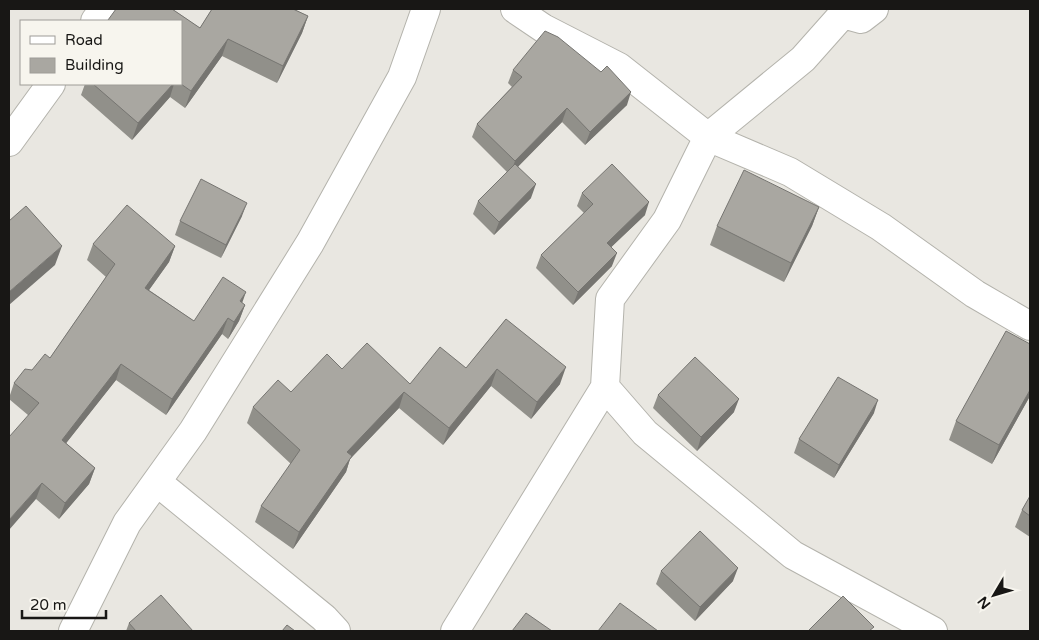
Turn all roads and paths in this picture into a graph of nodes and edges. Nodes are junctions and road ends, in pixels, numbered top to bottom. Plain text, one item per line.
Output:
1 (104, 9) edge
2 (426, 9) edge
3 (515, 9) edge
4 (874, 9) edge
5 (96, 20) edge
6 (50, 85) edge
7 (708, 137) junction
8 (9, 142) edge
9 (1030, 326) edge
10 (605, 387) junction
11 (157, 482) junction
12 (73, 631) edge
13 (336, 631) edge
14 (455, 631) edge
15 (933, 631) edge

1 - 5 street
2 - 11 street
3 - 7 street
4 - 7 street
6 - 8 street
7 - 9 street
7 - 10 street
10 - 14 street
10 - 15 street
11 - 12 street
11 - 13 street

